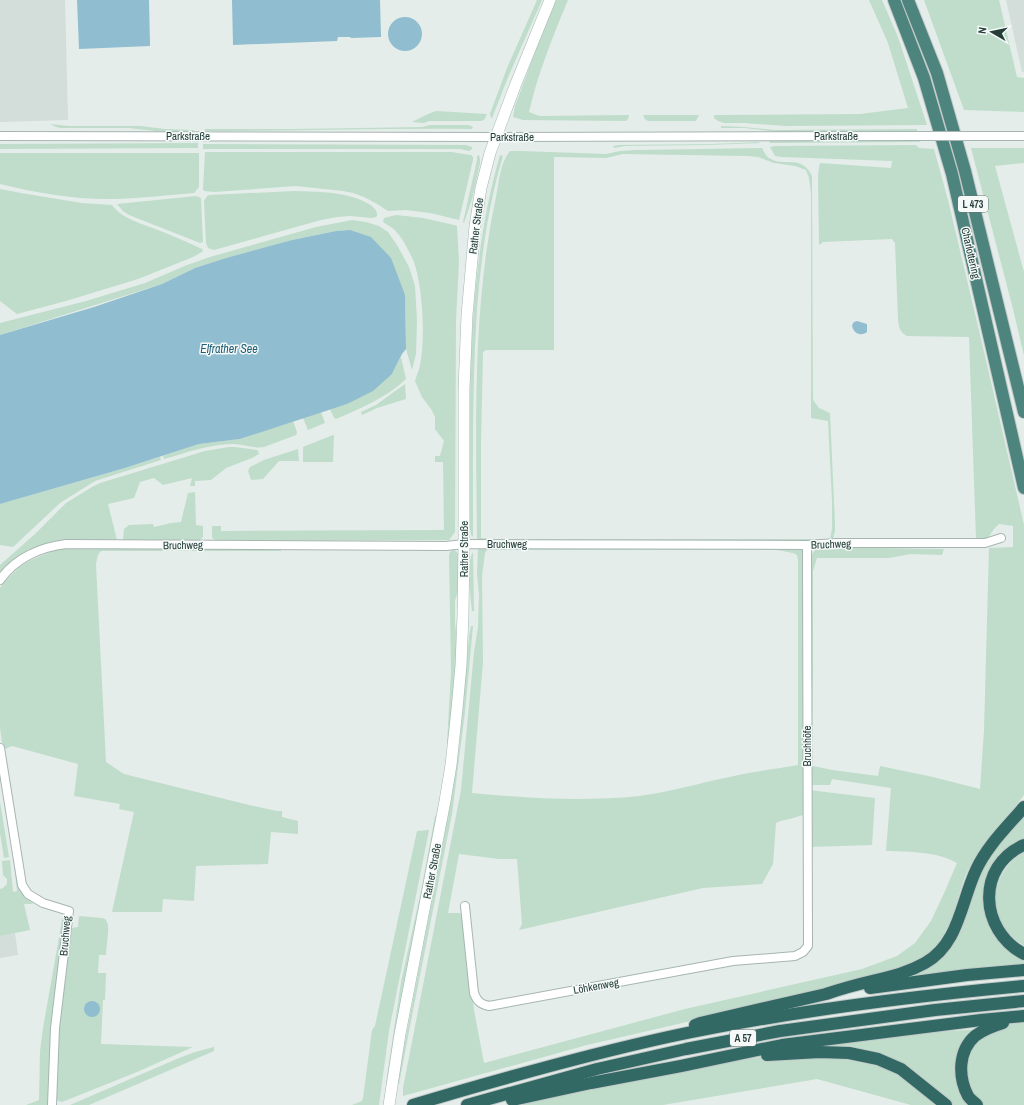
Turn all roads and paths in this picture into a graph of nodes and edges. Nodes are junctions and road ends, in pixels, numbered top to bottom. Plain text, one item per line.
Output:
1 (550, 0) edge
2 (894, 0) edge
3 (908, 0) edge
4 (0, 136) edge
5 (1024, 136) edge
6 (495, 137) junction
7 (1024, 412) edge
8 (1024, 488) edge
9 (1001, 538) dead end
10 (464, 544) junction
11 (807, 545) junction
12 (0, 580) edge
13 (0, 748) edge
14 (1024, 807) edge
15 (1024, 845) edge
16 (465, 906) dead end
17 (808, 946) joint
18 (1024, 954) edge
19 (1024, 970) edge
20 (1024, 986) edge
21 (826, 994) junction
22 (1024, 1001) edge
23 (1024, 1018) edge
24 (669, 1037) junction
25 (680, 1066) junction
26 (52, 1105) edge
27 (389, 1105) edge
28 (413, 1105) edge
29 (467, 1105) edge
30 (492, 1105) edge
31 (946, 1105) edge
32 (977, 1105) edge

1 - 6 main road, Rather Straße
2 - 8 highway, Charlottering / L 473
3 - 7 highway, Charlottering / L 473
4 - 6 street, Parkstraße
5 - 6 street, Parkstraße, bridge
6 - 10 main road, Rather Straße
9 - 11 street, Bruchweg
10 - 11 street, Bruchweg
10 - 12 street, Bruchweg
10 - 27 main road, Rather Straße
11 - 17 street, Bruchhöfe
13 - 26 street, Bruchweg
14 - 21 highway
15 - 18 highway
16 - 17 street, Löhkenweg
19 - 21 highway
20 - 24 highway, A 57
21 - 24 highway
22 - 29 highway, A 57
23 - 25 highway
23 - 32 highway
24 - 28 highway, A 57
25 - 30 highway
25 - 31 highway

